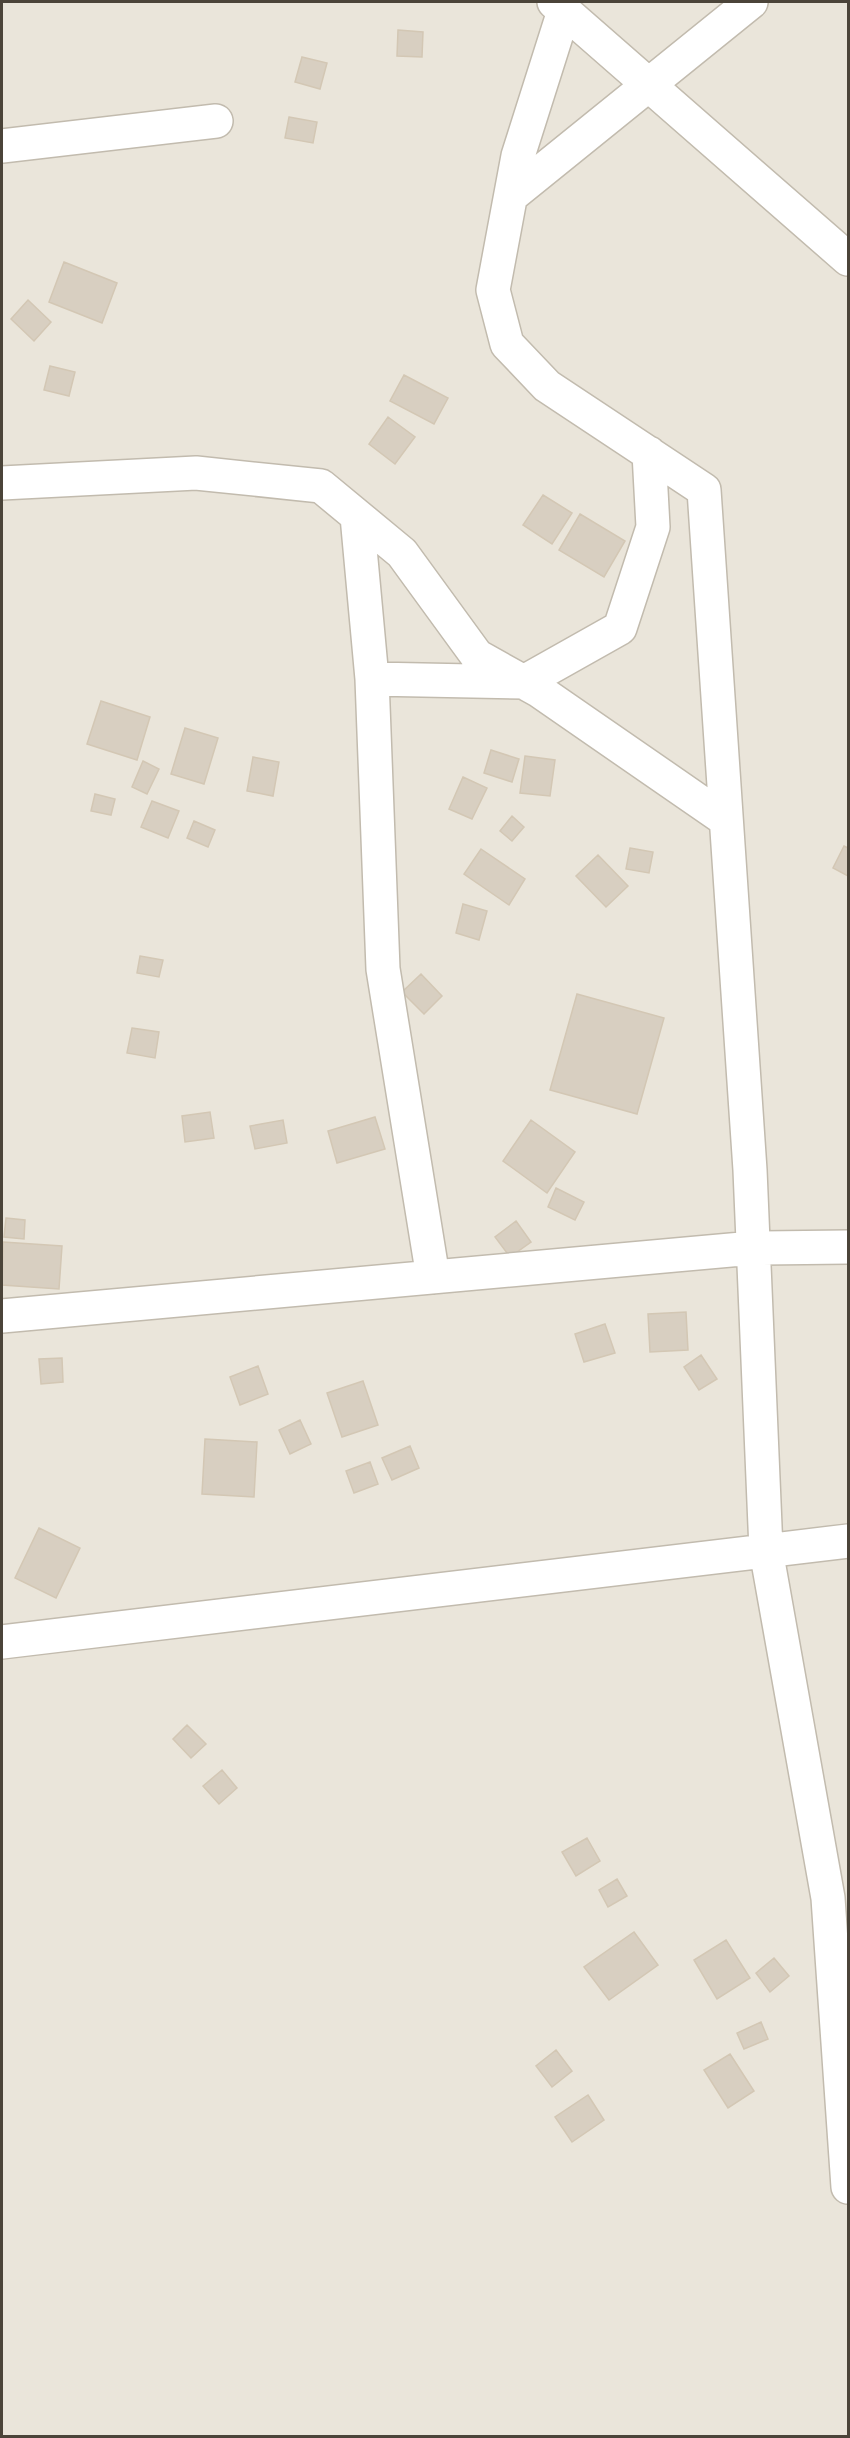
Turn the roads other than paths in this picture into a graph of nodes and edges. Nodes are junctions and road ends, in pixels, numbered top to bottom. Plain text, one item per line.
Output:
1 (751, 2) edge
2 (559, 6) edge
3 (649, 85) junction
4 (216, 121) dead end
5 (2, 146) edge
6 (511, 196) junction
7 (849, 259) edge
8 (649, 453) junction
9 (2, 483) edge
10 (357, 516) junction
11 (372, 679) junction
12 (524, 682) junction
13 (726, 820) junction
14 (849, 1247) edge
15 (753, 1248) junction
16 (433, 1277) junction
17 (2, 1316) edge
18 (849, 1541) edge
19 (766, 1550) junction
20 (2, 1642) edge
21 (849, 2187) edge

1 - 3 street
2 - 3 street
2 - 6 street
3 - 6 street
3 - 7 street
4 - 5 street
6 - 8 street
8 - 12 street
8 - 13 street
9 - 10 street
10 - 11 street
10 - 12 street
11 - 12 street
11 - 16 street
12 - 13 street
13 - 15 street
14 - 15 street
15 - 16 street
15 - 19 street
16 - 17 street
18 - 19 street
19 - 20 street
19 - 21 street

